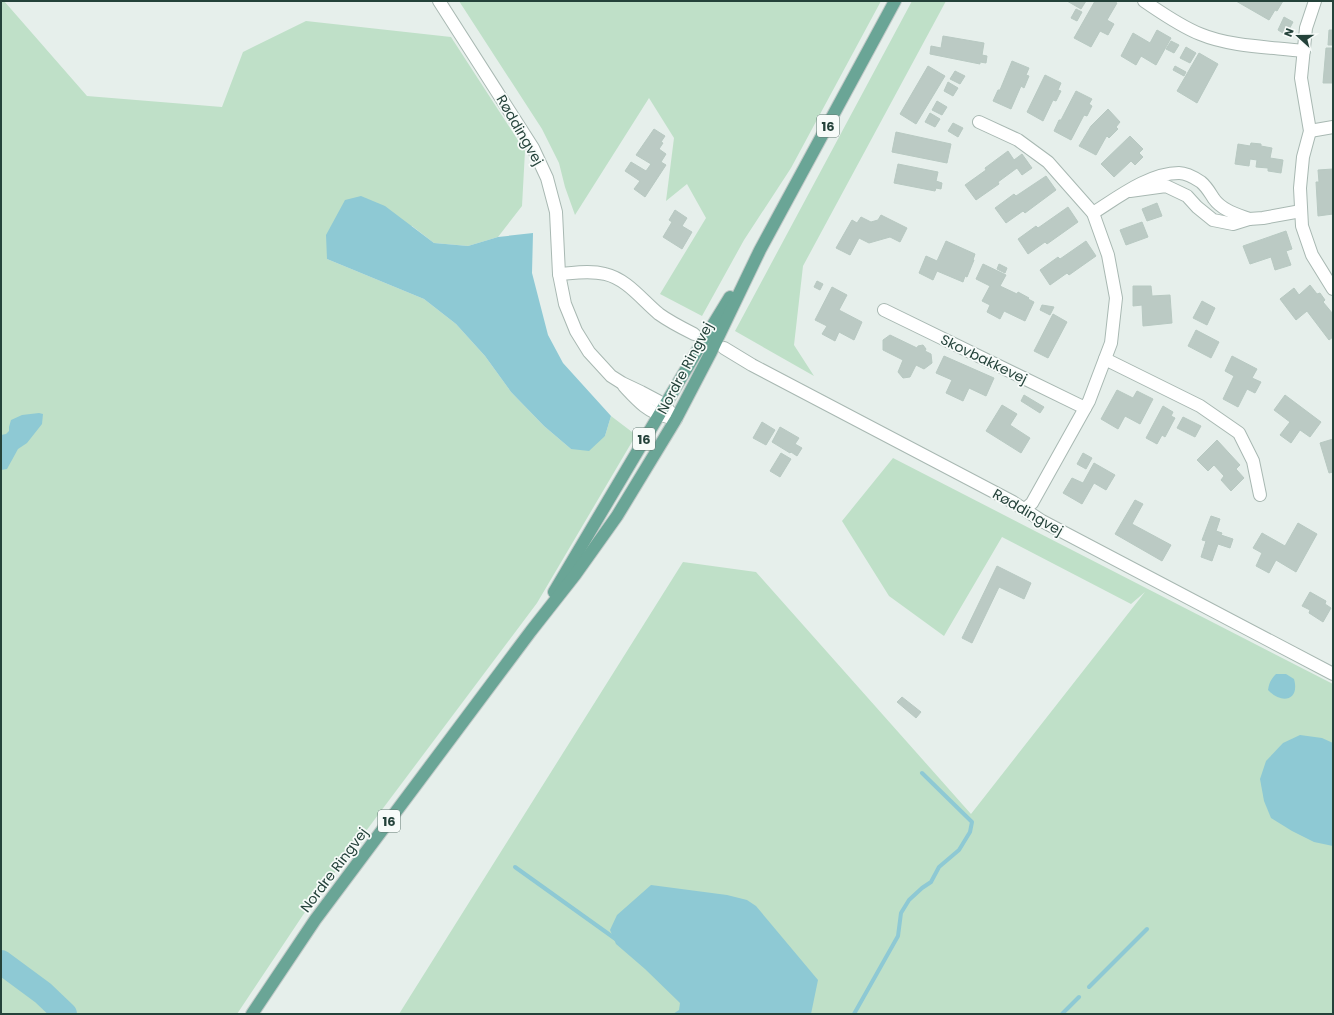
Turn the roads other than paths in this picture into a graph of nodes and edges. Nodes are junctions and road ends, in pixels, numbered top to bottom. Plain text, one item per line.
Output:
1 (439, 1) edge
2 (895, 1) edge
3 (1144, 1) edge
4 (1315, 1) edge
5 (1304, 51) junction
6 (979, 122) dead end
7 (1333, 127) edge
8 (1310, 131) junction
9 (1130, 191) junction
10 (1301, 211) junction
11 (1093, 213) junction
12 (1248, 219) junction
13 (760, 250) junction
14 (559, 274) junction
15 (1333, 289) edge
16 (884, 310) dead end
17 (694, 334) dead end
18 (724, 348) dead end
19 (1104, 359) junction
20 (1085, 408) junction
21 (661, 410) junction
22 (676, 419) junction
23 (1260, 494) dead end
24 (1024, 509) junction
25 (531, 631) junction
26 (1333, 674) edge
27 (252, 1014) edge

1 - 14 street, Røddingvej
2 - 13 main road, Nordre Ringvej / 16
3 - 5 street
4 - 5 street
5 - 8 street
6 - 11 street
7 - 8 street
8 - 10 street
9 - 11 street
9 - 12 street
9 - 12 street
10 - 12 street
10 - 15 street
11 - 19 street
13 - 21 main road, Nordre Ringvej / 16
13 - 22 main road, Nordre Ringvej / 16
14 - 17 street
14 - 21 street, Røddingvej
16 - 20 street, Skovbakkevej
18 - 24 street, Røddingvej
19 - 20 street
19 - 23 street
20 - 24 street
21 - 22 street, Røddingvej
21 - 25 main road, Nordre Ringvej / 16
22 - 25 main road, Nordre Ringvej / 16
24 - 26 street, Røddingvej
25 - 27 main road, Nordre Ringvej / 16

